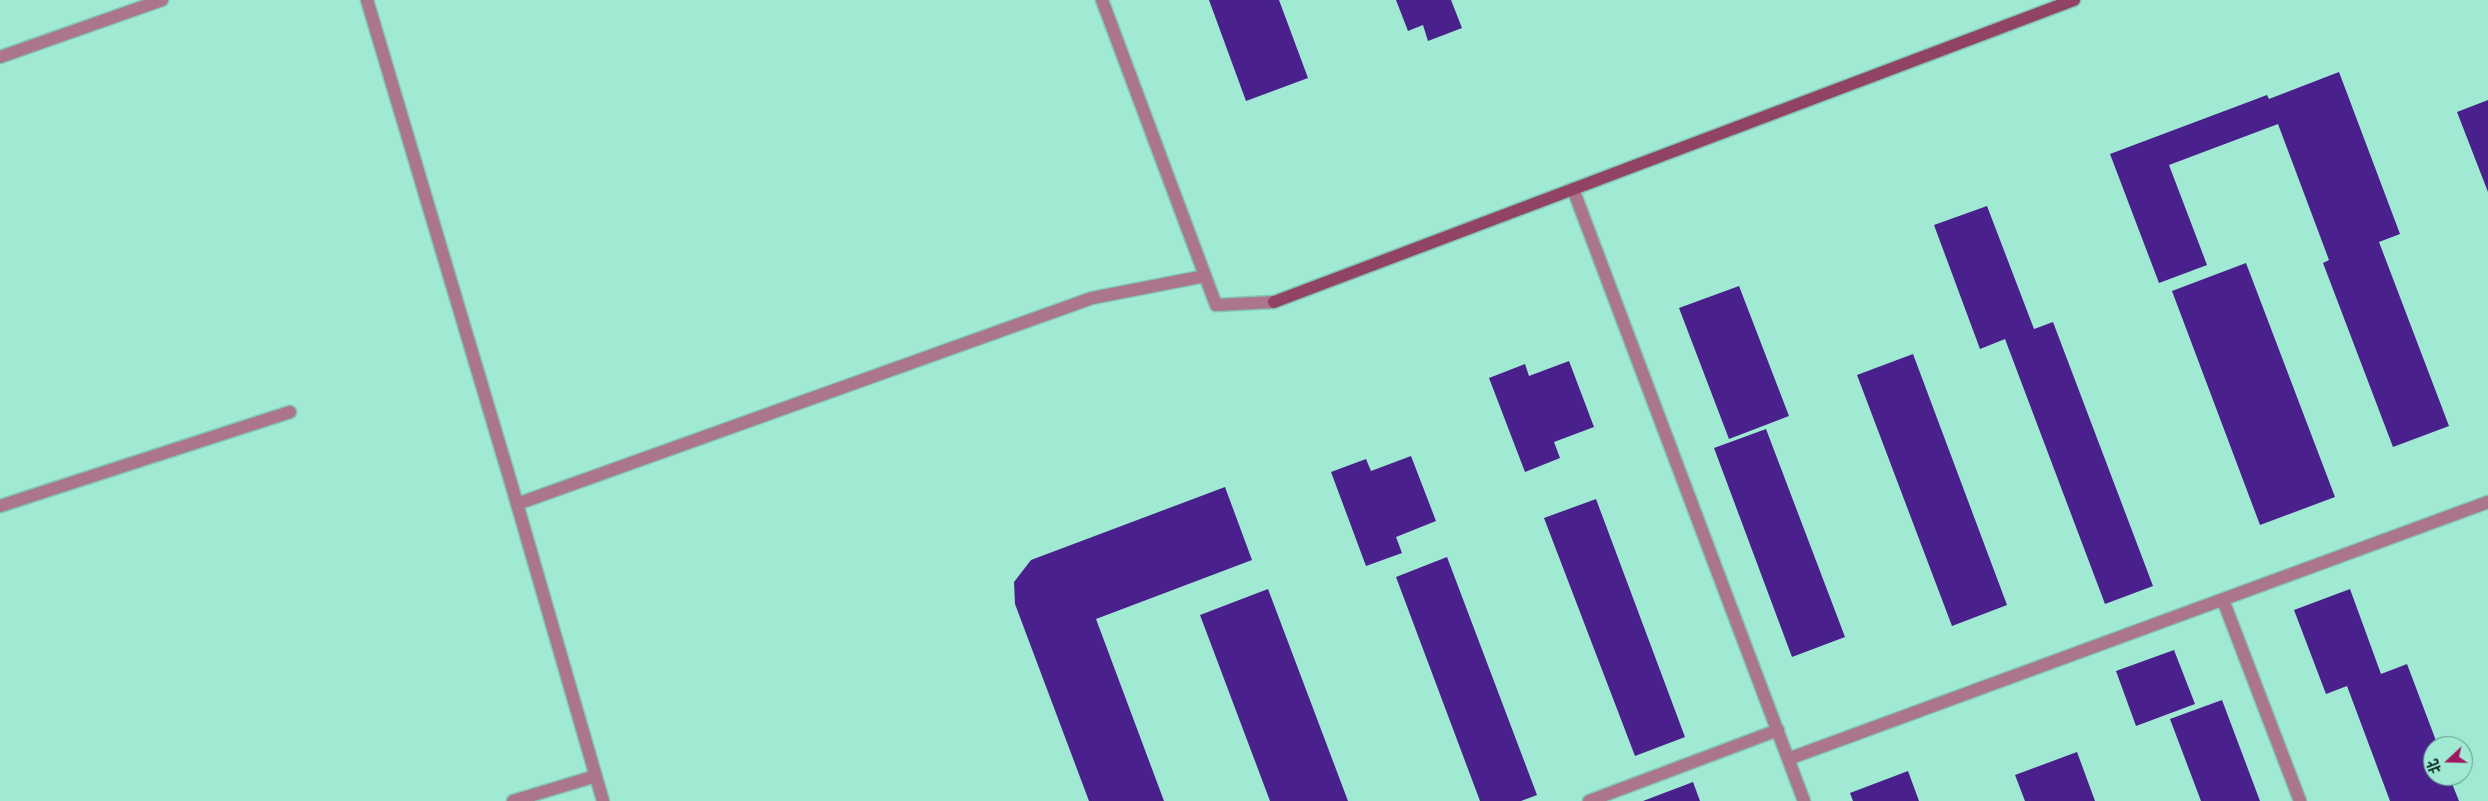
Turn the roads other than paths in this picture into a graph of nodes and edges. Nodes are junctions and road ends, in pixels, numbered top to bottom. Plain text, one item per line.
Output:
1 (162, 0) edge
2 (367, 0) edge
3 (1102, 0) edge
4 (2074, 0) edge
5 (0, 57) edge
6 (1573, 189) junction
7 (1205, 276) junction
8 (290, 412) dead end
9 (2488, 502) edge
10 (517, 504) junction
11 (0, 506) edge
12 (2223, 600) junction
13 (1778, 730) junction
14 (1788, 759) junction
15 (596, 776) junction
16 (513, 801) edge
17 (603, 801) edge
18 (1589, 801) edge
19 (1804, 801) edge
20 (2300, 801) edge

1 - 5 street
2 - 10 street
3 - 7 street
4 - 6 street
6 - 7 street
6 - 13 street
7 - 10 street
8 - 11 street
9 - 12 street
10 - 15 street
12 - 14 street
12 - 20 street
13 - 14 street
13 - 18 street
14 - 19 street
15 - 16 street
15 - 17 street

